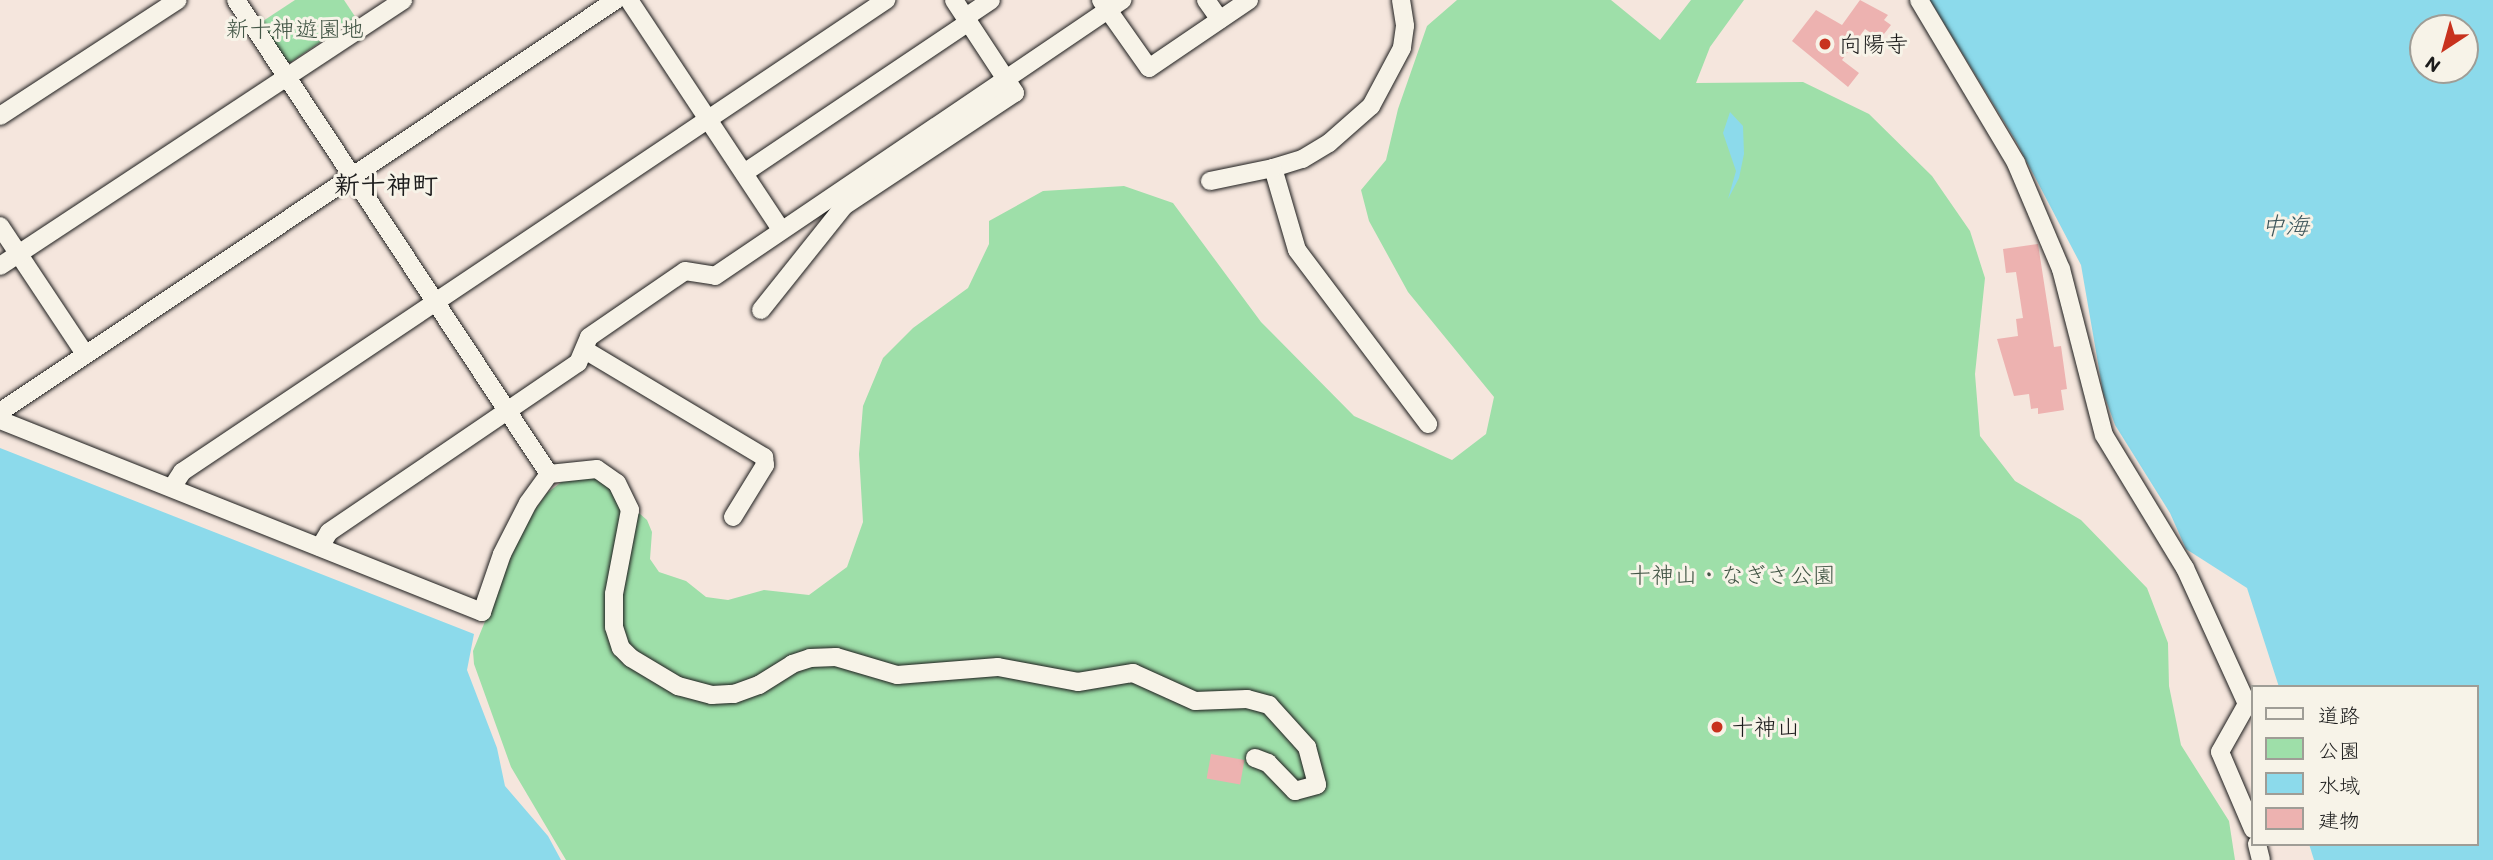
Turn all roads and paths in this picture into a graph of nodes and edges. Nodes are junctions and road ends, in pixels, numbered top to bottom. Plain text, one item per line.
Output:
1 (178, 0) edge
2 (236, 0) edge
3 (403, 0) edge
4 (616, 0) edge
5 (629, 0) edge
6 (886, 0) edge
7 (954, 0) edge
8 (991, 0) edge
9 (1206, 0) edge
10 (1249, 0) edge
11 (1401, 0) edge
12 (1919, 0) edge
13 (1110, 3) edge
14 (968, 20) junction
15 (1220, 20) junction
16 (1007, 77) junction
17 (287, 78) junction
18 (0, 116) edge
19 (709, 122) junction
20 (1273, 168) junction
21 (744, 173) junction
22 (354, 178) junction
23 (1210, 181) dead end
24 (0, 226) edge
25 (780, 228) junction
26 (18, 253) junction
27 (0, 266) edge
28 (435, 302) junction
29 (761, 310) dead end
30 (585, 350) junction
31 (85, 354) junction
32 (0, 412) edge
33 (506, 413) junction
34 (0, 420) edge
35 (1428, 424) dead end
36 (549, 474) junction
37 (173, 486) junction
38 (733, 517) dead end
39 (320, 547) junction
40 (1255, 758) dead end
41 (2252, 828) edge

1 - 18 street
2 - 17 street
3 - 17 street
4 - 22 street
5 - 19 street
6 - 19 street
7 - 14 street
8 - 14 street
9 - 15 street
10 - 15 street
11 - 20 street
12 - 41 street
13 - 15 street
13 - 16 street
14 - 16 street
14 - 21 street
16 - 25 street
16 - 29 street
17 - 22 street
17 - 26 street
19 - 21 street
19 - 28 street
20 - 23 street
20 - 35 street
21 - 25 street
22 - 28 street
22 - 31 street
24 - 26 street
25 - 30 street
26 - 27 street
26 - 31 street
28 - 33 street
28 - 37 street
30 - 33 street
30 - 38 street
31 - 32 street
33 - 36 street
33 - 39 street
34 - 37 street
36 - 39 street
36 - 40 street
37 - 39 street

